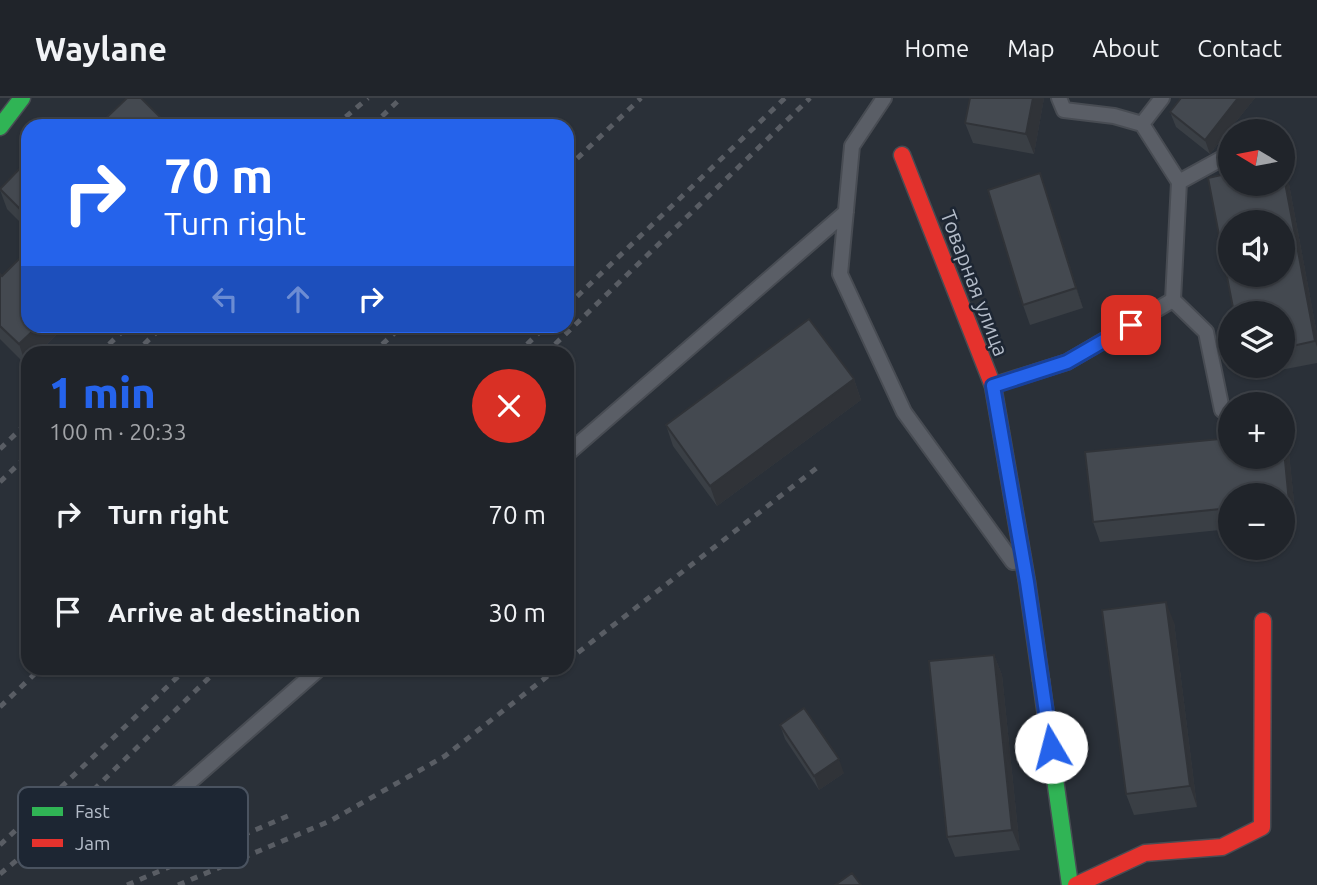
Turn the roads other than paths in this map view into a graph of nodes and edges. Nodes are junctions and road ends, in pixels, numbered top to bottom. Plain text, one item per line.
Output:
1 (22, 98) edge
2 (884, 98) edge
3 (1059, 98) edge
4 (1162, 98) edge
5 (1142, 124) junction
6 (0, 127) edge
7 (902, 155) dead end
8 (1218, 161) edge
9 (1179, 182) junction
10 (846, 212) junction
11 (1173, 300) junction
12 (993, 386) junction
13 (1218, 392) edge
14 (574, 448) edge
15 (1027, 582) junction
16 (1263, 621) dead end
17 (312, 675) edge
18 (184, 787) edge
19 (1070, 885) edge
20 (1076, 885) edge

1 - 6 street
2 - 10 lane
3 - 5 lane
4 - 5 lane
5 - 9 lane
7 - 12 street, Товарная улица
8 - 9 lane
9 - 11 lane
10 - 14 lane
10 - 15 lane
11 - 12 lane
11 - 13 lane
12 - 15 street, Товарная улица
15 - 19 street, Товарная улица
16 - 20 street
17 - 18 lane

